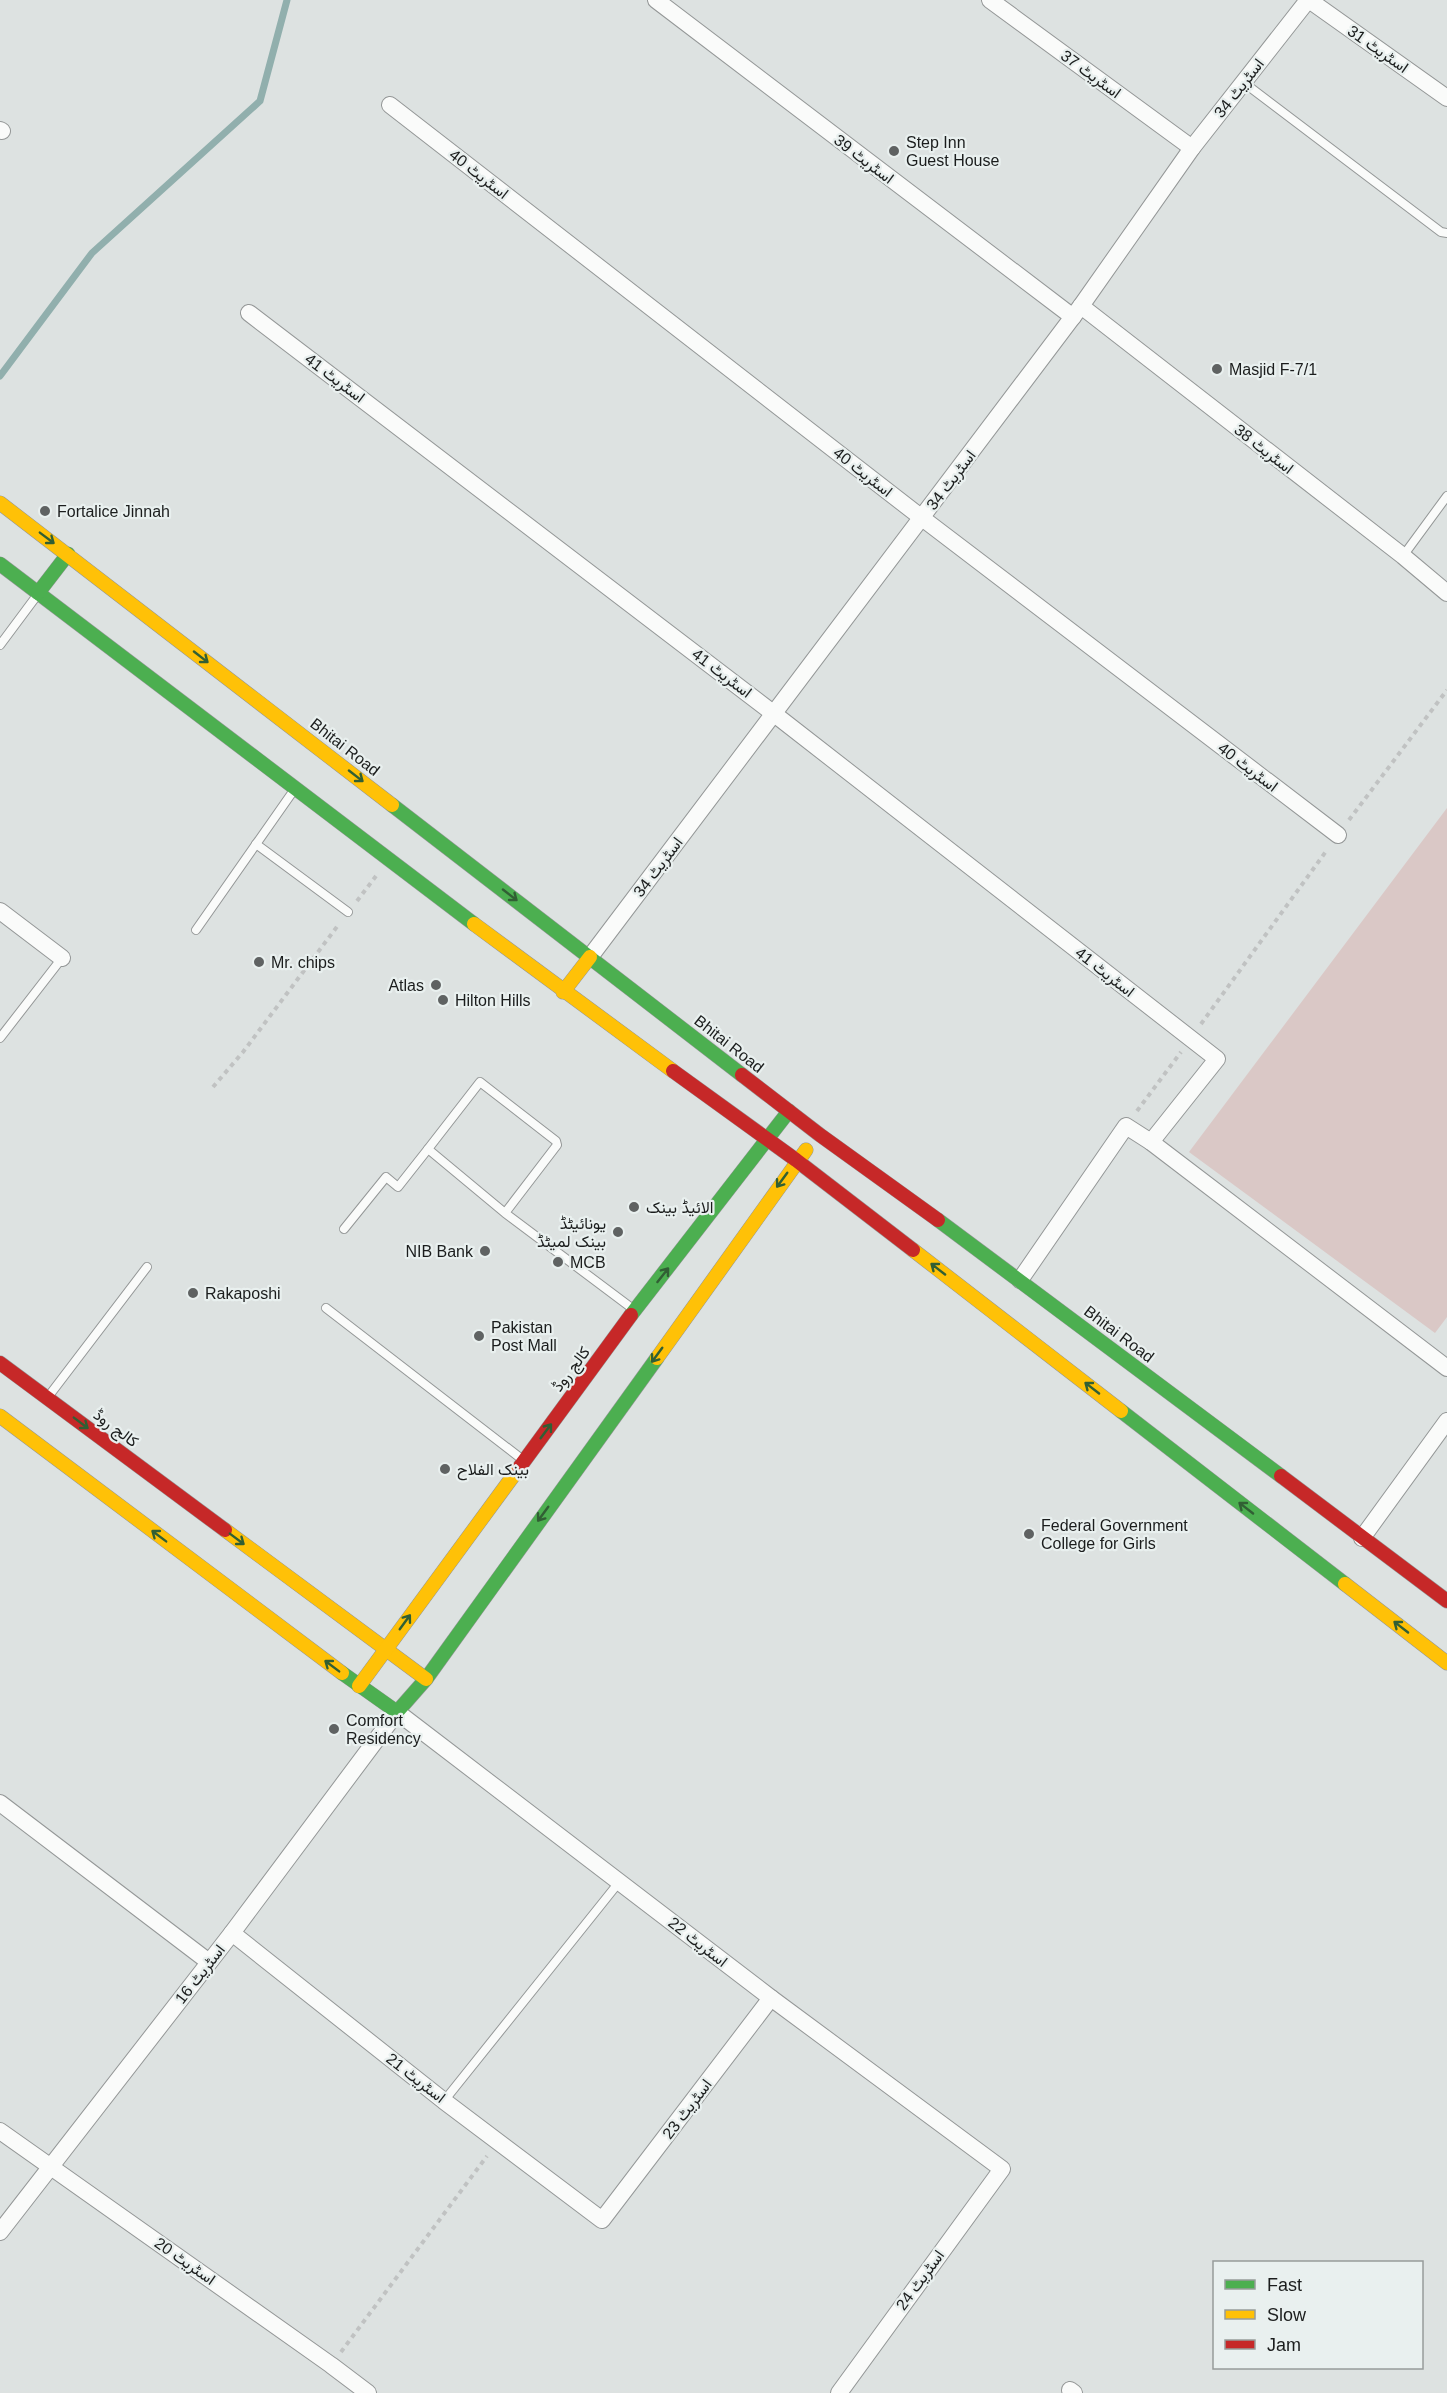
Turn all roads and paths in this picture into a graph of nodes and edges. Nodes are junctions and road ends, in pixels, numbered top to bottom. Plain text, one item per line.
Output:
1 (656, 0) edge
2 (990, 0) edge
3 (1309, 0) edge
4 (1243, 81) junction
5 (1447, 98) edge
6 (390, 105) dead end
7 (1192, 148) junction
8 (1447, 233) edge
9 (1077, 312) junction
10 (249, 313) dead end
11 (1447, 496) edge
12 (0, 502) edge
13 (922, 518) junction
14 (68, 554) junction
15 (1403, 556) junction
16 (0, 564) edge
17 (1447, 593) edge
18 (39, 594) junction
19 (0, 645) edge
20 (1447, 690) edge
21 (773, 713) junction
22 (295, 788) junction
23 (1338, 835) junction
24 (256, 844) junction
25 (389, 859) junction
26 (0, 911) edge
27 (348, 912) junction
28 (196, 930) dead end
29 (590, 957) junction
30 (62, 958) joint
31 (562, 992) junction
32 (0, 1038) edge
33 (1191, 1038) junction
34 (213, 1087) dead end
35 (789, 1111) junction
36 (1126, 1126) junction
37 (820, 1135) junction
38 (767, 1140) junction
39 (1151, 1142) junction
40 (428, 1149) junction
41 (796, 1160) junction
42 (505, 1213) junction
43 (344, 1229) dead end
44 (147, 1267) dead end
45 (1020, 1280) junction
46 (326, 1308) dead end
47 (635, 1310) junction
48 (0, 1363) edge
49 (1447, 1368) edge
50 (47, 1398) junction
51 (0, 1416) edge
52 (1447, 1421) edge
53 (524, 1460) junction
54 (1362, 1538) junction
55 (1447, 1601) edge
56 (385, 1649) junction
57 (1447, 1663) edge
58 (426, 1679) junction
59 (359, 1686) junction
60 (397, 1712) junction
61 (0, 1803) edge
62 (620, 1881) junction
63 (232, 1933) junction
64 (209, 1962) junction
65 (771, 1998) junction
66 (444, 2101) junction
67 (0, 2131) edge
68 (499, 2141) junction
69 (50, 2166) junction
70 (1002, 2169) joint
71 (602, 2220) joint
72 (0, 2232) edge
73 (331, 2365) junction
74 (368, 2393) edge
75 (839, 2393) edge

1 - 9 street, اسٹریٹ 39
2 - 7 street, اسٹریٹ 37
3 - 4 street, اسٹریٹ 34
3 - 5 street, اسٹریٹ 31
4 - 7 street, اسٹریٹ 34
4 - 8 lane
6 - 13 street, اسٹریٹ 40
7 - 9 street, اسٹریٹ 34
9 - 13 street, اسٹریٹ 34
9 - 15 street, اسٹریٹ 38
10 - 21 street, اسٹریٹ 41
11 - 15 lane
12 -> 14 street, Bhitai Road
13 - 21 street, اسٹریٹ 34
13 - 23 street, اسٹریٹ 40
14 - 18 street
14 -> 29 street, Bhitai Road
15 - 17 street, اسٹریٹ 38
16 - 18 street
18 - 19 lane
18 - 22 street
20 - 23 path
21 - 29 street, اسٹریٹ 34
21 - 33 street, اسٹریٹ 41
22 - 24 lane
22 - 25 street
23 - 33 path
24 - 27 lane
24 - 28 lane
25 - 27 path
25 - 31 street
26 - 30 street
27 - 34 path
29 - 31 street
29 - 35 street, Bhitai Road
30 - 32 lane
31 - 38 street
33 - 36 path
33 - 39 street, اسٹریٹ 41
35 - 37 street, Bhitai Road
35 - 38 street, کالج روڈ
36 - 39 street
36 - 45 street
37 - 41 street
37 - 45 street, Bhitai Road
38 - 41 street
47 -> 38 street, کالج روڈ
39 - 49 street
40 - 42 lane
40 - 42 lane
40 - 43 lane
57 -> 41 street
41 -> 58 street
42 - 47 lane
44 - 50 lane
45 - 54 street, Bhitai Road
46 - 53 lane
53 -> 47 street, کالج روڈ
48 - 50 street, کالج روڈ
50 -> 56 street, کالج روڈ
59 -> 51 street
52 - 54 street
56 -> 53 street, کالج روڈ
54 - 55 street, Bhitai Road
56 - 58 street, کالج روڈ
56 - 59 street, کالج روڈ
58 - 60 street
59 - 60 street
60 - 62 street, اسٹریٹ 22
60 - 63 street, اسٹریٹ 16
61 - 64 street
62 - 65 street, اسٹریٹ 22
62 - 66 lane
63 - 64 street, اسٹریٹ 16
63 - 66 street, اسٹریٹ 21
64 - 69 street, اسٹریٹ 16
65 - 70 street, اسٹریٹ 22
65 - 71 street, اسٹریٹ 23
66 - 68 street, اسٹریٹ 21
67 - 69 street, اسٹریٹ 20
68 - 71 street, اسٹریٹ 21
68 - 73 path
69 - 72 street, اسٹریٹ 16
69 - 73 street, اسٹریٹ 20
70 - 75 street, اسٹریٹ 24
73 - 74 street, اسٹریٹ 20

